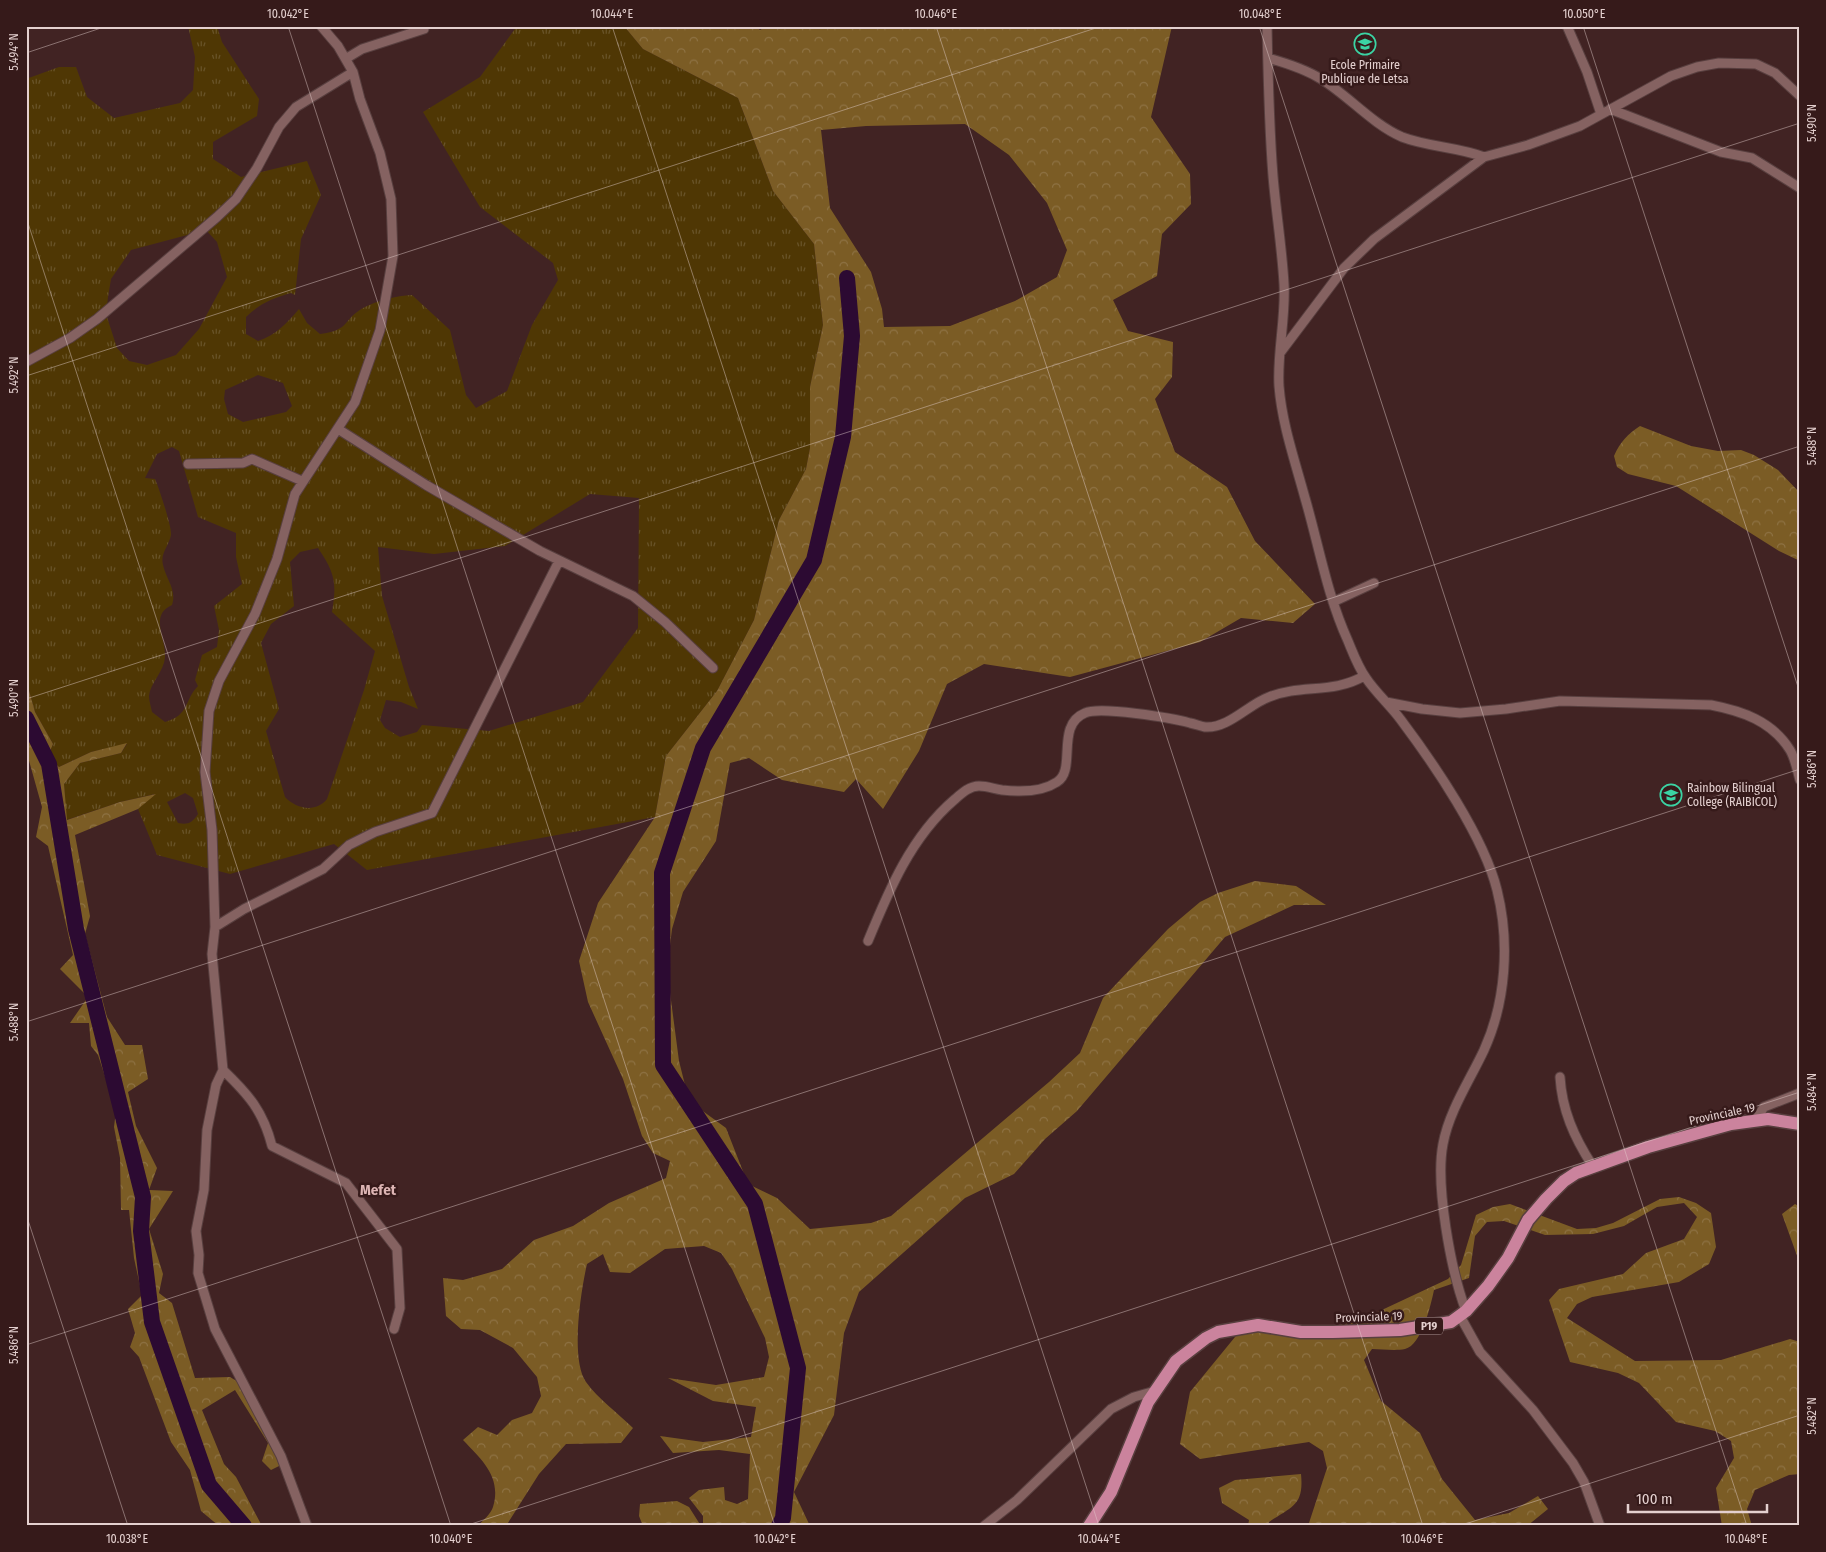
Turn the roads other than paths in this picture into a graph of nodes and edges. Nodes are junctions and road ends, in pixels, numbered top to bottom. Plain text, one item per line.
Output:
1 (321, 26) edge
2 (424, 26) edge
3 (1267, 26) edge
4 (1567, 26) edge
5 (347, 58) junction
6 (1268, 58) junction
7 (353, 72) junction
8 (1800, 96) edge
9 (1610, 109) junction
10 (1601, 114) junction
11 (1484, 157) junction
12 (1800, 188) edge
13 (1280, 354) junction
14 (26, 362) edge
15 (338, 429) junction
16 (188, 464) dead end
17 (302, 481) junction
18 (559, 562) junction
19 (1374, 583) dead end
20 (1333, 602) junction
21 (713, 668) dead end
22 (1364, 676) junction
23 (1386, 702) junction
24 (1800, 780) edge
25 (215, 927) junction
26 (868, 940) dead end
27 (223, 1070) junction
28 (1560, 1076) dead end
29 (1800, 1094) edge
30 (1755, 1121) junction
31 (1800, 1124) edge
32 (1592, 1165) junction
33 (1463, 1314) junction
34 (394, 1329) dead end
35 (1156, 1391) junction
36 (308, 1526) edge
37 (984, 1526) edge
38 (1089, 1526) edge
39 (1600, 1526) edge

1 - 5 street
2 - 5 street
3 - 6 street
4 - 10 street
5 - 7 street
6 - 11 street
6 - 13 street
7 - 14 street
7 - 15 street
8 - 9 street
9 - 10 street
9 - 12 street
10 - 11 street
11 - 13 street
13 - 20 street
15 - 17 street
15 - 18 street
16 - 17 street
17 - 25 street
18 - 21 street
18 - 25 street
19 - 20 street
20 - 22 street
22 - 23 street
22 - 26 street
23 - 24 street
23 - 33 street
25 - 27 street
27 - 34 street
27 - 36 street
28 - 32 street
29 - 30 street
30 - 31 main road, Provinciale 19 / P19
30 - 32 main road, Provinciale 19 / P19
32 - 33 main road, Provinciale 19 / P19
33 - 35 main road, Provinciale 19 / P19
33 - 39 street
35 - 37 street
35 - 38 main road, Provinciale 19 / P19

